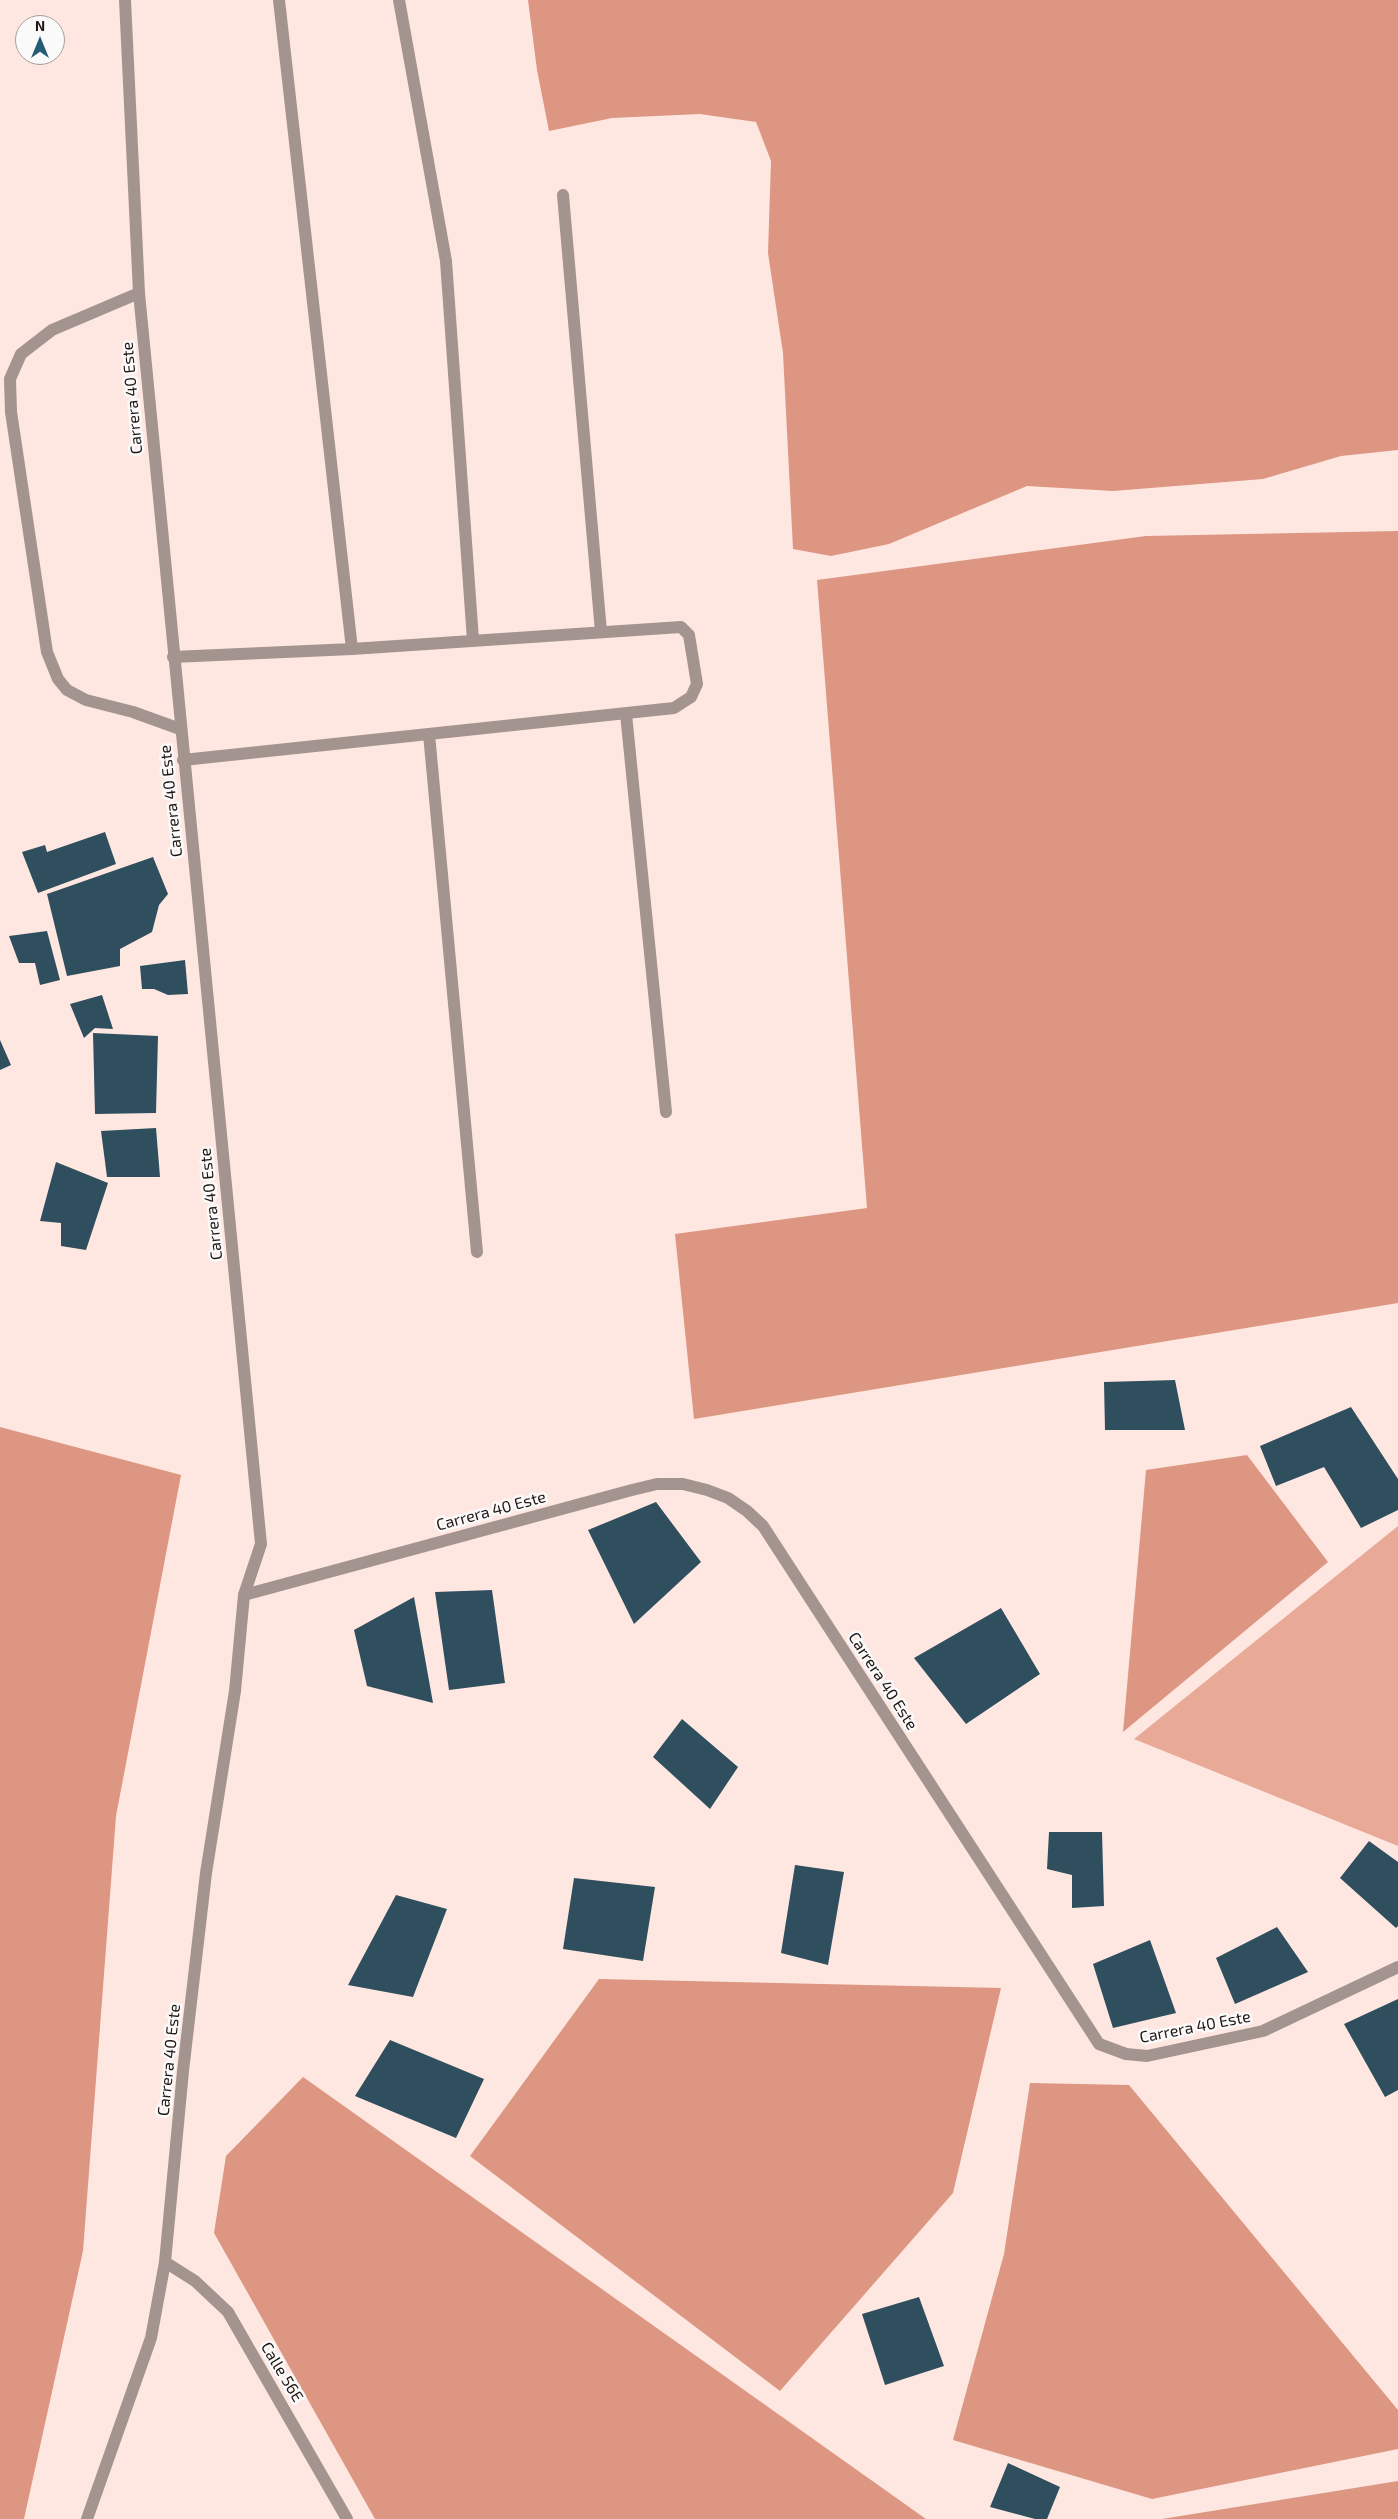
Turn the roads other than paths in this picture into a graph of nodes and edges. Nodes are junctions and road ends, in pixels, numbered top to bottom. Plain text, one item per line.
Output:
1 (124, 0) edge
2 (279, 0) edge
3 (399, 0) edge
4 (562, 195) dead end
5 (139, 293) junction
6 (601, 632) junction
7 (473, 640) junction
8 (352, 649) junction
9 (173, 657) junction
10 (626, 714) junction
11 (180, 729) junction
12 (429, 734) junction
13 (183, 760) junction
14 (666, 1112) dead end
15 (477, 1252) dead end
16 (244, 1595) junction
17 (1398, 1967) edge
18 (165, 2262) junction
19 (87, 2519) edge
20 (347, 2519) edge

1 - 5 street, Carrera 40 Este
2 - 8 street
3 - 7 street
4 - 6 street
5 - 9 street, Carrera 40 Este
5 - 11 street
6 - 7 street
6 - 10 street
7 - 8 street
8 - 9 street
9 - 11 street, Carrera 40 Este
10 - 12 street
10 - 14 street
11 - 13 street, Carrera 40 Este
12 - 13 street
12 - 15 street
13 - 16 street, Carrera 40 Este
16 - 17 street, Carrera 40 Este
16 - 18 street, Carrera 40 Este
18 - 19 street, Carrera 40 Este
18 - 20 street, Calle 56E

